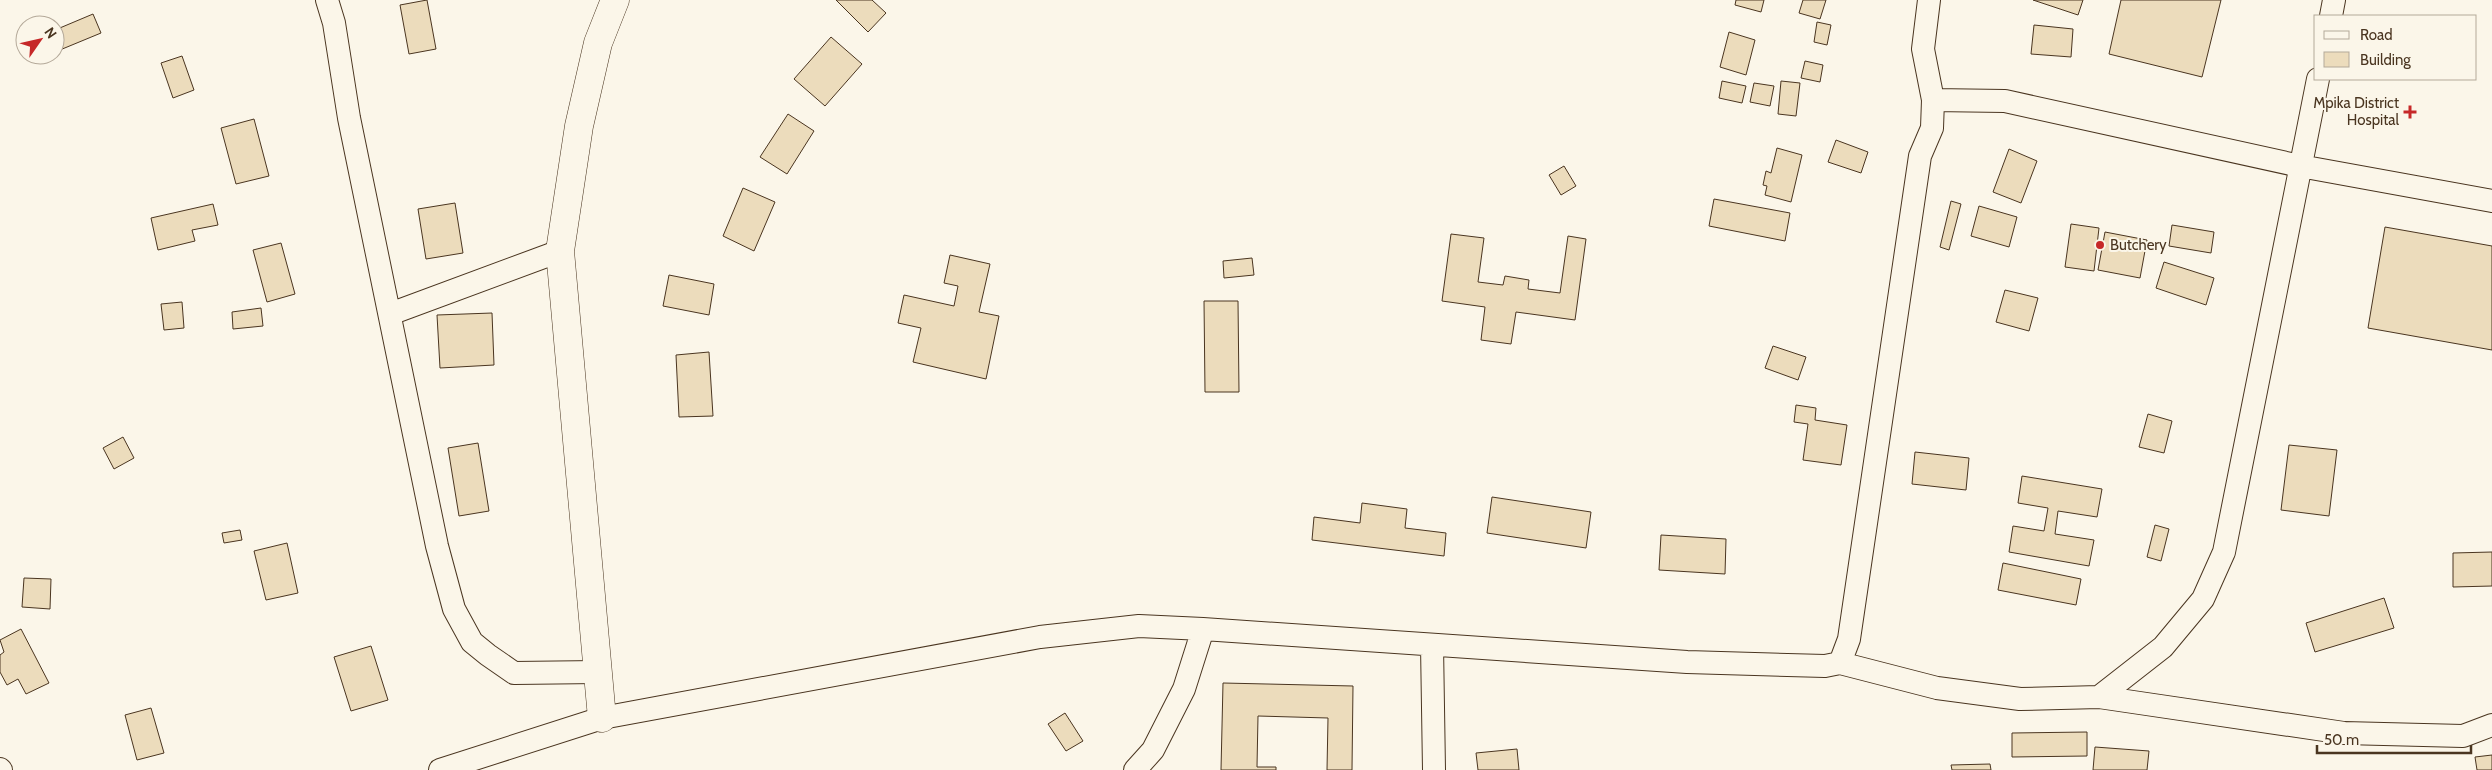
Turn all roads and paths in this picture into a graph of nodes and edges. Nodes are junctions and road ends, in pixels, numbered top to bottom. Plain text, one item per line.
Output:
1 (327, 0) edge
2 (615, 0) edge
3 (1929, 0) edge
4 (2334, 0) edge
5 (2331, 15) edge
6 (2318, 80) edge
7 (1933, 100) junction
8 (2300, 166) junction
9 (2492, 201) edge
10 (560, 251) junction
11 (390, 314) junction
12 (1203, 629) junction
13 (1432, 645) junction
14 (1840, 663) junction
15 (598, 672) junction
16 (2099, 697) junction
17 (602, 718) junction
18 (2492, 725) edge
19 (440, 770) edge
20 (1135, 770) edge
21 (1434, 770) edge

1 - 11 street
2 - 10 main road
3 - 7 street
4 - 5 street
6 - 8 street
7 - 8 street
7 - 14 street
8 - 9 street
8 - 16 street
10 - 11 street
10 - 15 main road
11 - 15 street
12 - 13 street
12 - 17 street
12 - 20 street
13 - 14 street
13 - 21 street
14 - 16 street
15 - 17 main road
16 - 18 street
17 - 19 street

